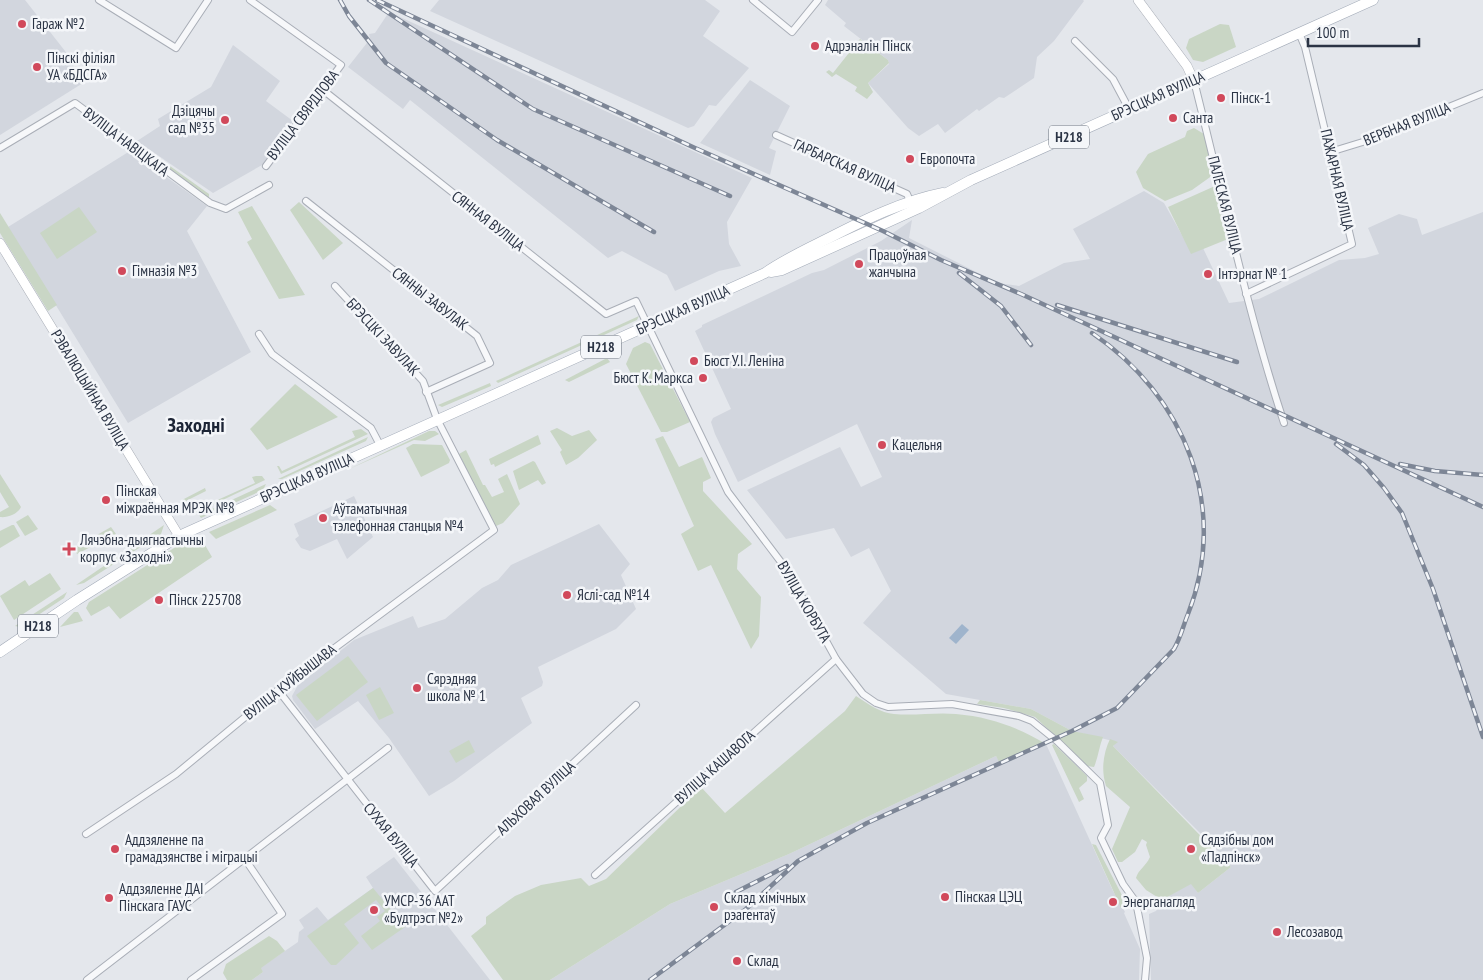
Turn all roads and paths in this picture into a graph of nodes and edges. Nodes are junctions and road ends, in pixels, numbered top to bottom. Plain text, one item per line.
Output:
1 (100, 0) edge
2 (208, 0) edge
3 (250, 0) edge
4 (753, 0) edge
5 (818, 0) edge
6 (1138, 0) edge
7 (1373, 0) edge
8 (1300, 33) junction
9 (1075, 41) dead end
10 (1194, 81) junction
11 (323, 90) junction
12 (1483, 93) edge
13 (1129, 109) junction
14 (776, 135) dead end
15 (0, 148) edge
16 (1330, 152) junction
17 (266, 166) dead end
18 (269, 185) dead end
19 (944, 193) junction
20 (306, 200) dead end
21 (910, 201) junction
22 (0, 243) edge
23 (765, 273) junction
24 (336, 286) dead end
25 (1246, 294) junction
26 (649, 326) junction
27 (259, 334) dead end
28 (426, 392) junction
29 (438, 419) junction
30 (1284, 423) dead end
31 (380, 445) junction
32 (179, 536) junction
33 (0, 652) edge
34 (836, 658) junction
35 (278, 690) junction
36 (636, 705) dead end
37 (388, 748) dead end
38 (346, 779) junction
39 (86, 834) dead end
40 (244, 859) junction
41 (595, 875) dead end
42 (435, 891) joint
43 (87, 980) edge
44 (191, 980) edge
45 (1145, 980) edge

1 - 2 street
3 - 11 street, ВУЛІЦА СВЯРДЛОВА
4 - 5 street
6 - 10 street, ПАЛЕСКАЯ ВУЛІЦА
7 - 8 main road, БРЭСЦКАЯ ВУЛІЦА / Н218
8 - 10 main road, БРЭСЦКАЯ ВУЛІЦА / Н218
8 - 16 street, ПАЖАРНАЯ ВУЛІЦА
9 - 13 street
10 - 13 main road, БРЭСЦКАЯ ВУЛІЦА / Н218
10 - 25 street, ПАЛЕСКАЯ ВУЛІЦА
11 - 17 street, ВУЛІЦА СВЯРДЛОВА
11 - 26 street, СЯННАЯ ВУЛІЦА
12 - 16 street, ВЕРБНАЯ ВУЛІЦА
13 - 19 main road, БРЭСЦКАЯ ВУЛІЦА / Н218
14 - 21 street, ГАРБАРСКАЯ ВУЛІЦА
15 - 18 street, ВУЛІЦА НАВІЦКАГА
16 - 25 street, ПАЖАРНАЯ ВУЛІЦА
19 - 21 main road, БРЭСЦКАЯ ВУЛІЦА / Н218
19 - 23 main road, БРЭСЦКАЯ ВУЛІЦА / Н218
20 - 28 street, СЯННЫ ЗАВУЛАК
21 - 23 main road, БРЭСЦКАЯ ВУЛІЦА / Н218
22 - 32 street, РЭВАЛЮЦЫЙНАЯ ВУЛІЦА
23 - 26 main road, БРЭСЦКАЯ ВУЛІЦА / Н218
24 - 28 street, БРЭСЦКІ ЗАВУЛАК
25 - 30 street, ПАЛЕСКАЯ ВУЛІЦА
26 - 29 main road, БРЭСЦКАЯ ВУЛІЦА / Н218
26 - 34 street, ВУЛІЦА КОРБУТА
27 - 31 street
28 - 29 street, БРЭСЦКІ ЗАВУЛАК
29 - 31 main road, БРЭСЦКАЯ ВУЛІЦА / Н218
29 - 35 street, ВУЛІЦА КУЙБЫШАВА
31 - 32 main road, БРЭСЦКАЯ ВУЛІЦА / Н218
32 - 33 main road, БРЭСЦКАЯ ВУЛІЦА / Н218
34 - 41 street, ВУЛІЦА КАШАВОГА
34 - 45 street, ВУЛІЦА КОРБУТА
35 - 38 street, СУХАЯ ВУЛІЦА
35 - 39 street, ВУЛІЦА КУЙБЫШАВА
36 - 42 street, АЛЬХОВАЯ ВУЛІЦА
37 - 38 street
38 - 40 street
38 - 42 street, СУХАЯ ВУЛІЦА
40 - 43 street
40 - 44 street

